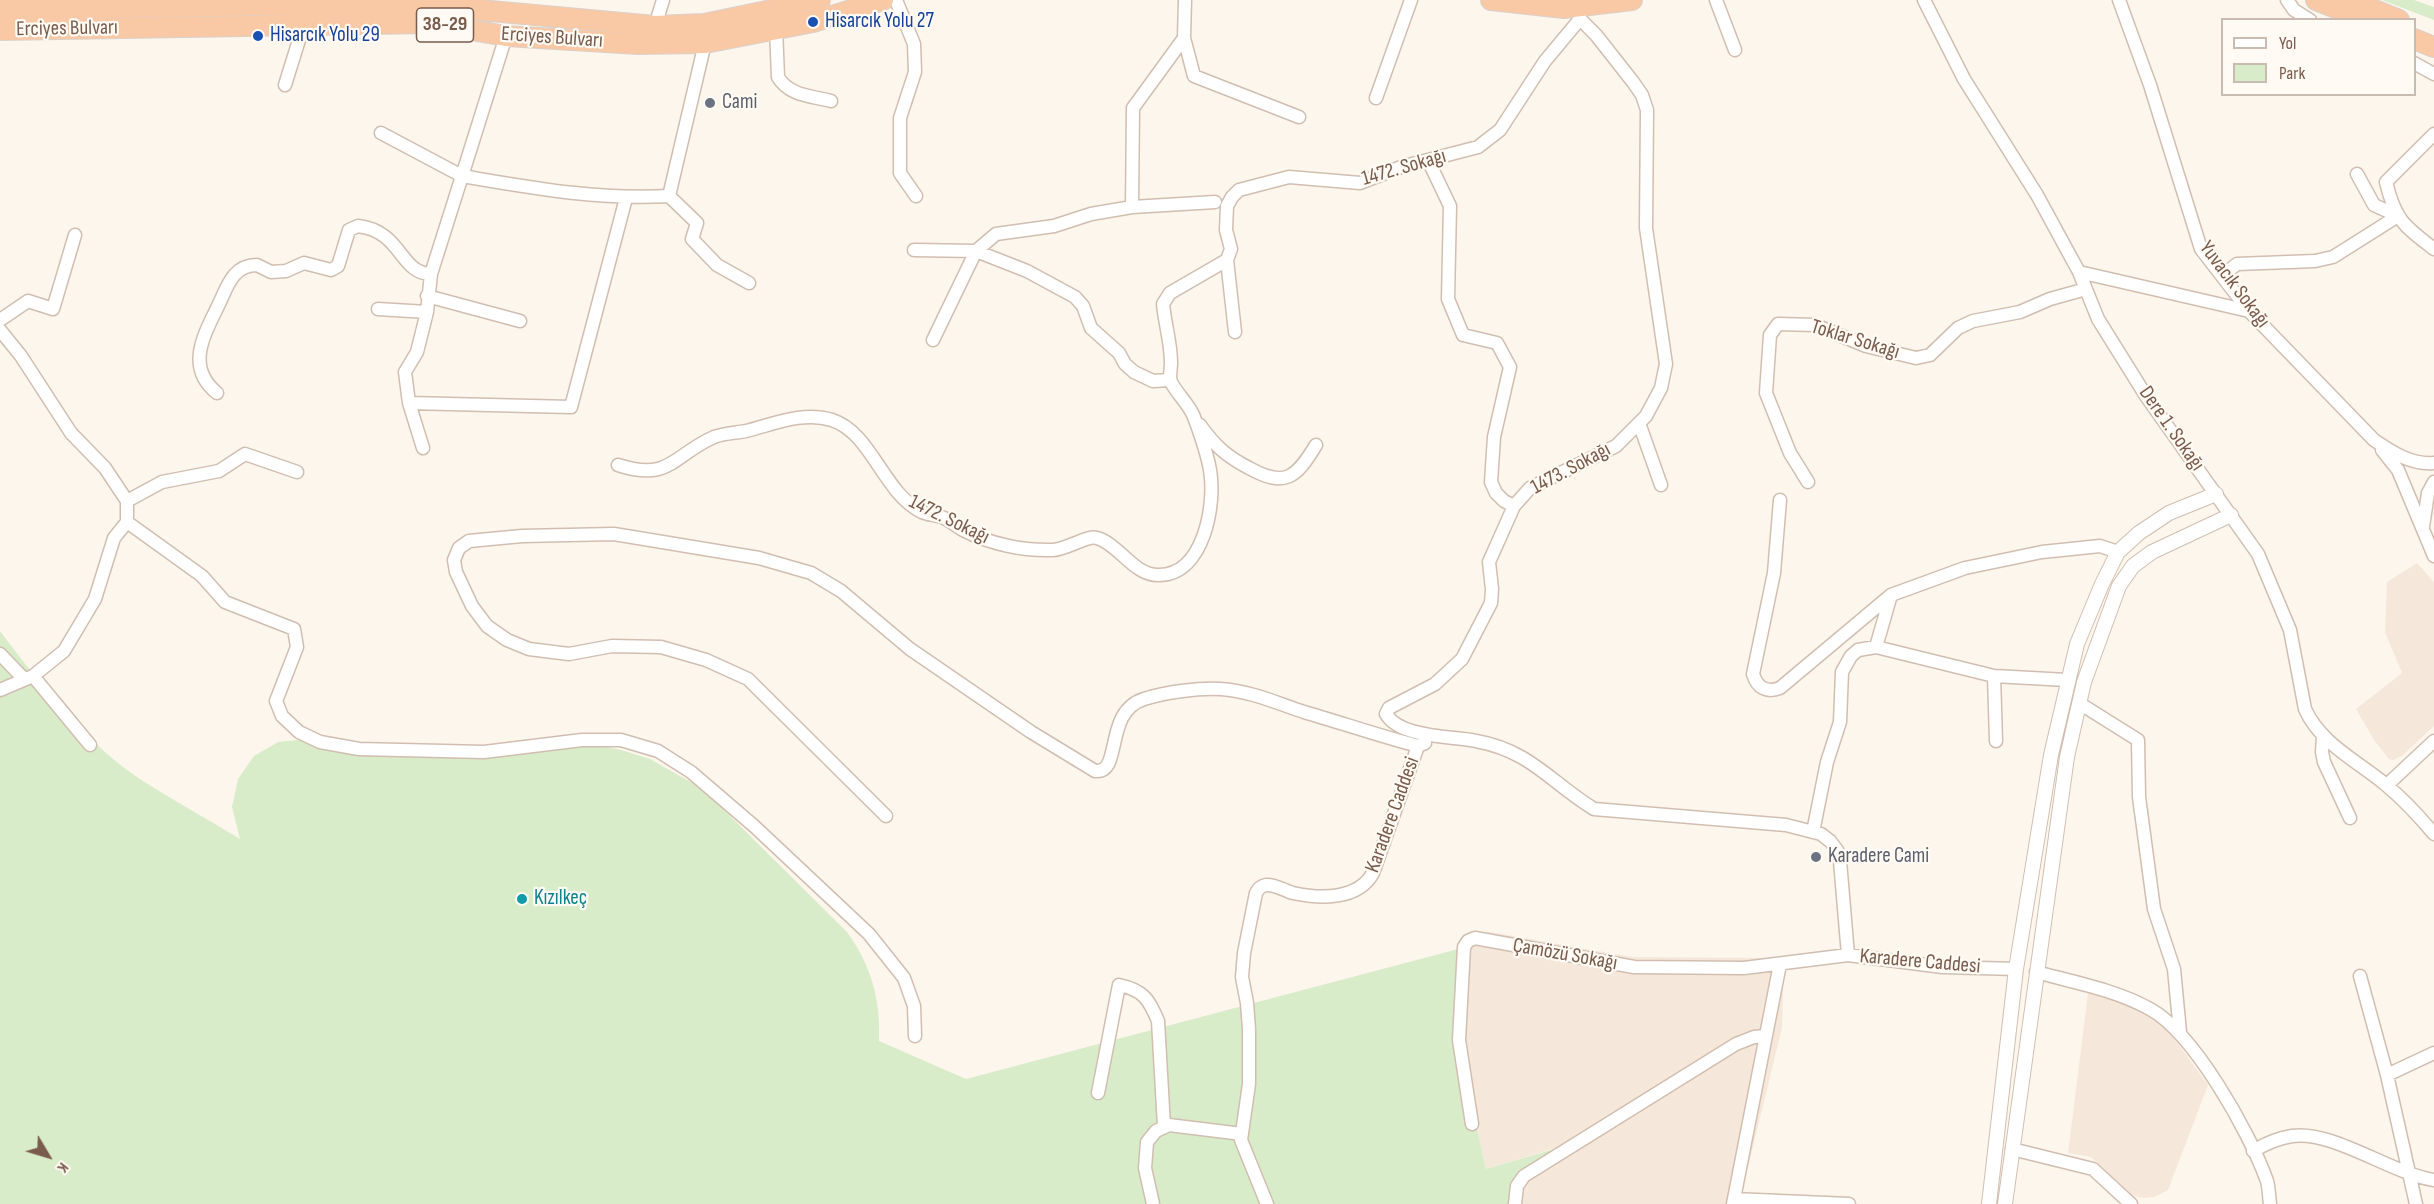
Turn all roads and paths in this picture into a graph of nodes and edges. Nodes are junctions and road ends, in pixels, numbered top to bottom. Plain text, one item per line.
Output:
1 (663, 0) edge
2 (818, 0) edge
3 (883, 0) edge
4 (896, 0) edge
5 (1185, 0) edge
6 (1411, 0) edge
7 (1491, 0) edge
8 (1632, 0) edge
9 (1716, 0) edge
10 (1924, 0) edge
11 (2119, 0) edge
12 (2287, 0) edge
13 (2316, 0) edge
14 (2349, 0) edge
15 (270, 3) edge
16 (0, 10) edge
17 (1579, 13) junction
18 (2307, 18) edge
19 (2360, 18) edge
20 (2394, 18) edge
21 (304, 24) junction
22 (655, 26) junction
23 (2416, 26) edge
24 (776, 28) junction
25 (0, 30) edge
26 (2434, 33) edge
27 (506, 36) junction
28 (1184, 38) junction
29 (2416, 39) edge
30 (705, 43) junction
31 (2434, 47) edge
32 (1735, 50) dead end
33 (2416, 64) edge
34 (2434, 74) edge
35 (285, 85) dead end
36 (1376, 98) dead end
37 (831, 101) dead end
38 (1299, 117) dead end
39 (381, 133) dead end
40 (2434, 134) edge
41 (1428, 160) junction
42 (2357, 174) dead end
43 (462, 176) junction
44 (916, 195) dead end
45 (669, 196) junction
46 (626, 198) junction
47 (1215, 202) dead end
48 (1132, 207) junction
49 (2398, 216) junction
50 (75, 235) dead end
51 (2434, 249) edge
52 (914, 250) dead end
53 (976, 251) junction
54 (1227, 260) junction
55 (2079, 272) junction
56 (431, 274) junction
57 (2222, 276) junction
58 (749, 283) dead end
59 (2086, 289) junction
60 (428, 296) junction
61 (378, 309) dead end
62 (2249, 311) junction
63 (427, 312) junction
64 (0, 320) edge
65 (519, 321) dead end
66 (0, 330) edge
67 (1235, 332) dead end
68 (933, 340) dead end
69 (1170, 380) junction
70 (217, 393) dead end
71 (409, 403) junction
72 (1193, 415) junction
73 (1639, 423) junction
74 (2374, 440) junction
75 (1316, 445) dead end
76 (423, 448) dead end
77 (2434, 463) edge
78 (618, 465) dead end
79 (297, 472) dead end
80 (1808, 482) dead end
81 (2434, 482) edge
82 (1661, 485) dead end
83 (2216, 494) junction
84 (1780, 500) dead end
85 (127, 501) junction
86 (1514, 506) junction
87 (2231, 515) junction
88 (128, 522) junction
89 (2423, 528) junction
90 (2118, 552) junction
91 (2434, 555) edge
92 (1891, 595) junction
93 (1876, 647) junction
94 (0, 654) edge
95 (1994, 676) junction
96 (28, 677) junction
97 (2067, 680) junction
98 (0, 690) edge
99 (2079, 703) junction
100 (2323, 736) junction
101 (1437, 737) junction
102 (1996, 741) dead end
103 (2434, 741) edge
104 (90, 745) dead end
105 (1418, 746) junction
106 (2386, 785) junction
107 (886, 816) dead end
108 (2350, 818) dead end
109 (1813, 832) junction
110 (2434, 834) edge
111 (1848, 955) junction
112 (1780, 964) junction
113 (2016, 969) junction
114 (2036, 972) junction
115 (2360, 976) dead end
116 (2180, 1032) junction
117 (915, 1036) dead end
118 (1766, 1036) junction
119 (2434, 1053) edge
120 (2387, 1075) junction
121 (1098, 1093) dead end
122 (1472, 1124) dead end
123 (1164, 1126) junction
124 (1242, 1134) junction
125 (2012, 1149) junction
126 (2253, 1151) junction
127 (2409, 1173) junction
128 (2434, 1180) edge
129 (1733, 1202) edge
130 (1153, 1204) edge
131 (1267, 1204) edge
132 (1515, 1204) edge
133 (1849, 1204) edge
134 (1989, 1204) edge
135 (2005, 1204) edge
136 (2131, 1204) edge
137 (2270, 1204) edge
138 (2416, 1204) edge

1 - 22 street
2 - 22 highway, Erciyes Bulvarı / 38-29
3 - 24 highway, Erciyes Bulvarı / 38-29
4 - 44 street
5 - 28 street
6 - 36 street
7 - 17 highway
8 - 17 highway
9 - 32 street
10 - 55 street, Dere 1. Sokağı
11 - 57 street, Yuvacık Sokağı
12 - 18 street
13 - 19 highway
14 - 20 highway
15 - 16 highway, Erciyes Bulvarı / 38-29
15 - 22 highway, Erciyes Bulvarı / 38-29
17 - 41 street, 1472. Sokağı
17 - 73 street, 1473. Sokağı
21 - 25 highway, Erciyes Bulvarı / 38-29
21 - 27 highway, Erciyes Bulvarı / 38-29
21 - 35 street
23 - 26 highway
24 - 30 highway, Erciyes Bulvarı / 38-29
24 - 37 street
27 - 30 highway, Erciyes Bulvarı / 38-29
27 - 43 street
28 - 38 street
28 - 48 street
29 - 31 highway
30 - 45 street
33 - 34 street
39 - 43 street
40 - 49 street
41 - 54 street, 1472. Sokağı
41 - 86 street
42 - 49 street
43 - 46 street
43 - 56 street
45 - 46 street
45 - 58 street
46 - 71 street
47 - 48 street
48 - 53 street
49 - 51 street
49 - 57 street
50 - 64 street
52 - 53 street
53 - 68 street
53 - 69 street
54 - 67 street, 1472. Sokağı
54 - 69 street
55 - 59 street, Dere 1. Sokağı
55 - 62 street
56 - 60 street
56 - 70 street
57 - 62 street, Yuvacık Sokağı
59 - 80 street, Toklar Sokağı
59 - 83 street, Dere 1. Sokağı
60 - 63 street
60 - 65 street
61 - 63 street
62 - 74 street, Yuvacık Sokağı
63 - 71 street
66 - 85 street
69 - 72 street, 1472. Sokağı
71 - 76 street
72 - 75 street
72 - 78 street, 1472. Sokağı
73 - 82 street
73 - 86 street, 1473. Sokağı
74 - 77 street, Yuvacık Sokağı
74 - 89 street
79 - 85 street
81 - 89 street
83 - 87 street, Dere 1. Sokağı
83 - 90 street
84 - 92 street
85 - 88 street
86 - 101 street, 1473. Sokağı
87 - 99 street
87 - 100 street, Dere 1. Sokağı
88 - 96 street
88 - 117 street
89 - 91 street
90 - 92 street
90 - 97 street
92 - 93 street
93 - 95 street
93 - 109 street
94 - 96 street
95 - 97 street
95 - 102 street
96 - 98 street
96 - 104 street
97 - 113 street
99 - 114 street
99 - 116 street
100 - 106 street, Dere 1. Sokağı
100 - 108 street
101 - 105 street, Karadere Caddesi
101 - 109 street, Karadere Caddesi
103 - 106 street
105 - 107 street
105 - 124 street, Karadere Caddesi
106 - 110 street, Dere 1. Sokağı
109 - 111 street, Karadere Caddesi
111 - 112 street, Çamözü Sokağı
111 - 113 street, Karadere Caddesi
112 - 118 street
112 - 122 street, Çamözü Sokağı
113 - 134 street
114 - 116 street
114 - 125 street
115 - 120 street
116 - 126 street
118 - 129 street
118 - 132 street
119 - 120 street
120 - 127 street
121 - 123 street
123 - 124 street
123 - 130 street
124 - 131 street, Karadere Caddesi
125 - 135 street
125 - 136 street
126 - 127 street
126 - 137 street
127 - 128 street
127 - 138 street
129 - 133 street

